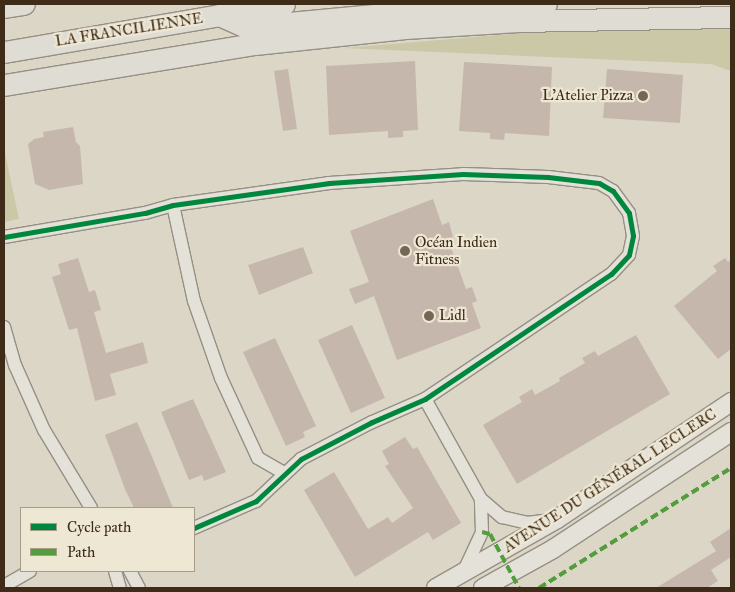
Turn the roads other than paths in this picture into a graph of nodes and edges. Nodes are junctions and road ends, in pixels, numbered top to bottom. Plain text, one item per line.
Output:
1 (24, 4) edge
2 (284, 4) edge
3 (546, 4) edge
4 (632, 4) edge
5 (4, 7) edge
6 (731, 7) edge
7 (219, 16) junction
8 (731, 17) edge
9 (4, 52) edge
10 (4, 85) edge
11 (172, 205) junction
12 (4, 237) edge
13 (4, 327) edge
14 (426, 399) junction
15 (731, 402) edge
16 (731, 432) edge
17 (284, 473) junction
18 (481, 500) junction
19 (90, 507) edge
20 (558, 519) junction
21 (195, 528) edge
22 (28, 572) edge
23 (115, 572) edge
24 (131, 572) edge
25 (462, 575) junction
26 (4, 586) edge
27 (120, 588) edge
28 (139, 588) edge
29 (436, 588) edge
30 (483, 588) edge

1 - 5 highway
2 - 7 highway, LA FRANCILIENNE
3 - 7 highway
4 - 6 highway
7 - 9 highway, LA FRANCILIENNE
8 - 10 highway
11 - 12 street
11 - 14 street
11 - 17 street
13 - 19 street
14 - 17 street
14 - 18 street
15 - 20 main road, AVENUE DU GÉNÉRAL LECLERC
16 - 30 main road, AVENUE DU GÉNÉRAL LECLERC
17 - 21 street
18 - 20 street
18 - 25 street
20 - 25 main road, AVENUE DU GÉNÉRAL LECLERC
22 - 26 street
23 - 27 street
24 - 28 street
25 - 29 main road, AVENUE DU GÉNÉRAL LECLERC

